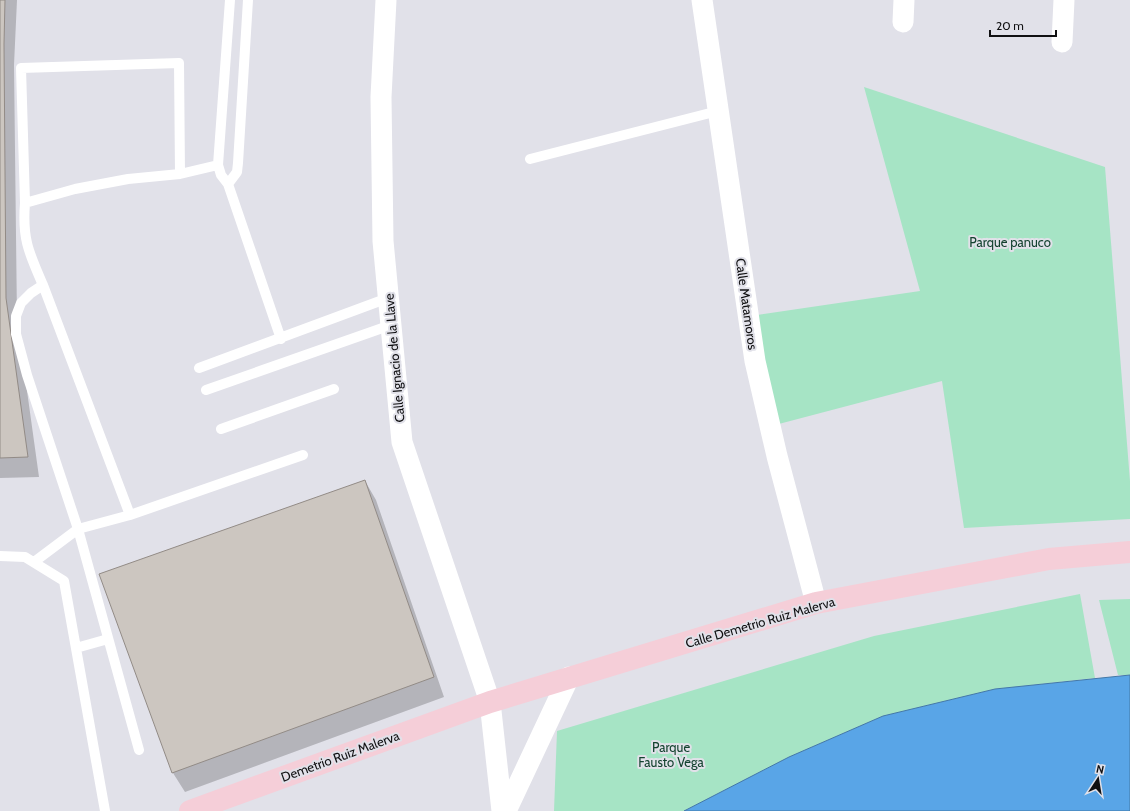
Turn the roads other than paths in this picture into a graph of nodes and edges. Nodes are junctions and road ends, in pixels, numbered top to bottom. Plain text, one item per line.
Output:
1 (230, 0) edge
2 (248, 0) edge
3 (386, 0) edge
4 (702, 0) edge
5 (904, 0) edge
6 (1064, 0) edge
7 (903, 22) dead end
8 (1062, 42) dead end
9 (718, 111) junction
10 (530, 159) dead end
11 (218, 165) junction
12 (180, 174) junction
13 (228, 184) junction
14 (25, 203) junction
15 (43, 285) junction
16 (388, 298) junction
17 (391, 325) junction
18 (281, 338) junction
19 (200, 368) dead end
20 (334, 389) dead end
21 (206, 390) dead end
22 (221, 429) dead end
23 (303, 455) dead end
24 (130, 515) junction
25 (78, 529) junction
26 (1130, 552) edge
27 (0, 556) edge
28 (34, 562) junction
29 (816, 603) junction
30 (108, 639) junction
31 (76, 648) junction
32 (568, 677) junction
33 (490, 702) junction
34 (139, 750) dead end
35 (106, 811) edge
36 (190, 811) edge
37 (502, 811) edge
38 (506, 811) edge

1 - 11 lane
2 - 13 lane
3 - 16 street, Calle Ignacio de la Llave
4 - 9 street, Calle Matamoros
5 - 7 street
6 - 8 street
9 - 10 lane
9 - 29 street, Calle Matamoros
11 - 12 lane
11 - 13 lane
12 - 14 lane
12 - 14 lane
13 - 18 lane
14 - 15 lane
15 - 24 lane
15 - 25 lane
16 - 17 street, Calle Ignacio de la Llave
16 - 18 lane
17 - 21 lane
17 - 33 street, Calle Ignacio de la Llave
18 - 19 lane
20 - 22 lane
23 - 24 lane
24 - 25 lane
25 - 28 lane
25 - 30 lane
26 - 29 main road, Calle Demetrio Ruiz Malerva
27 - 28 lane
28 - 31 lane
29 - 32 main road, Calle Demetrio Ruiz Malerva
30 - 31 lane
30 - 34 lane
31 - 35 lane
32 - 33 main road, Calle Demetrio Ruiz Malerva
32 - 38 street
33 - 36 main road, Demetrio Ruiz Malerva
33 - 37 street, Calle Ignacio de la Llave

